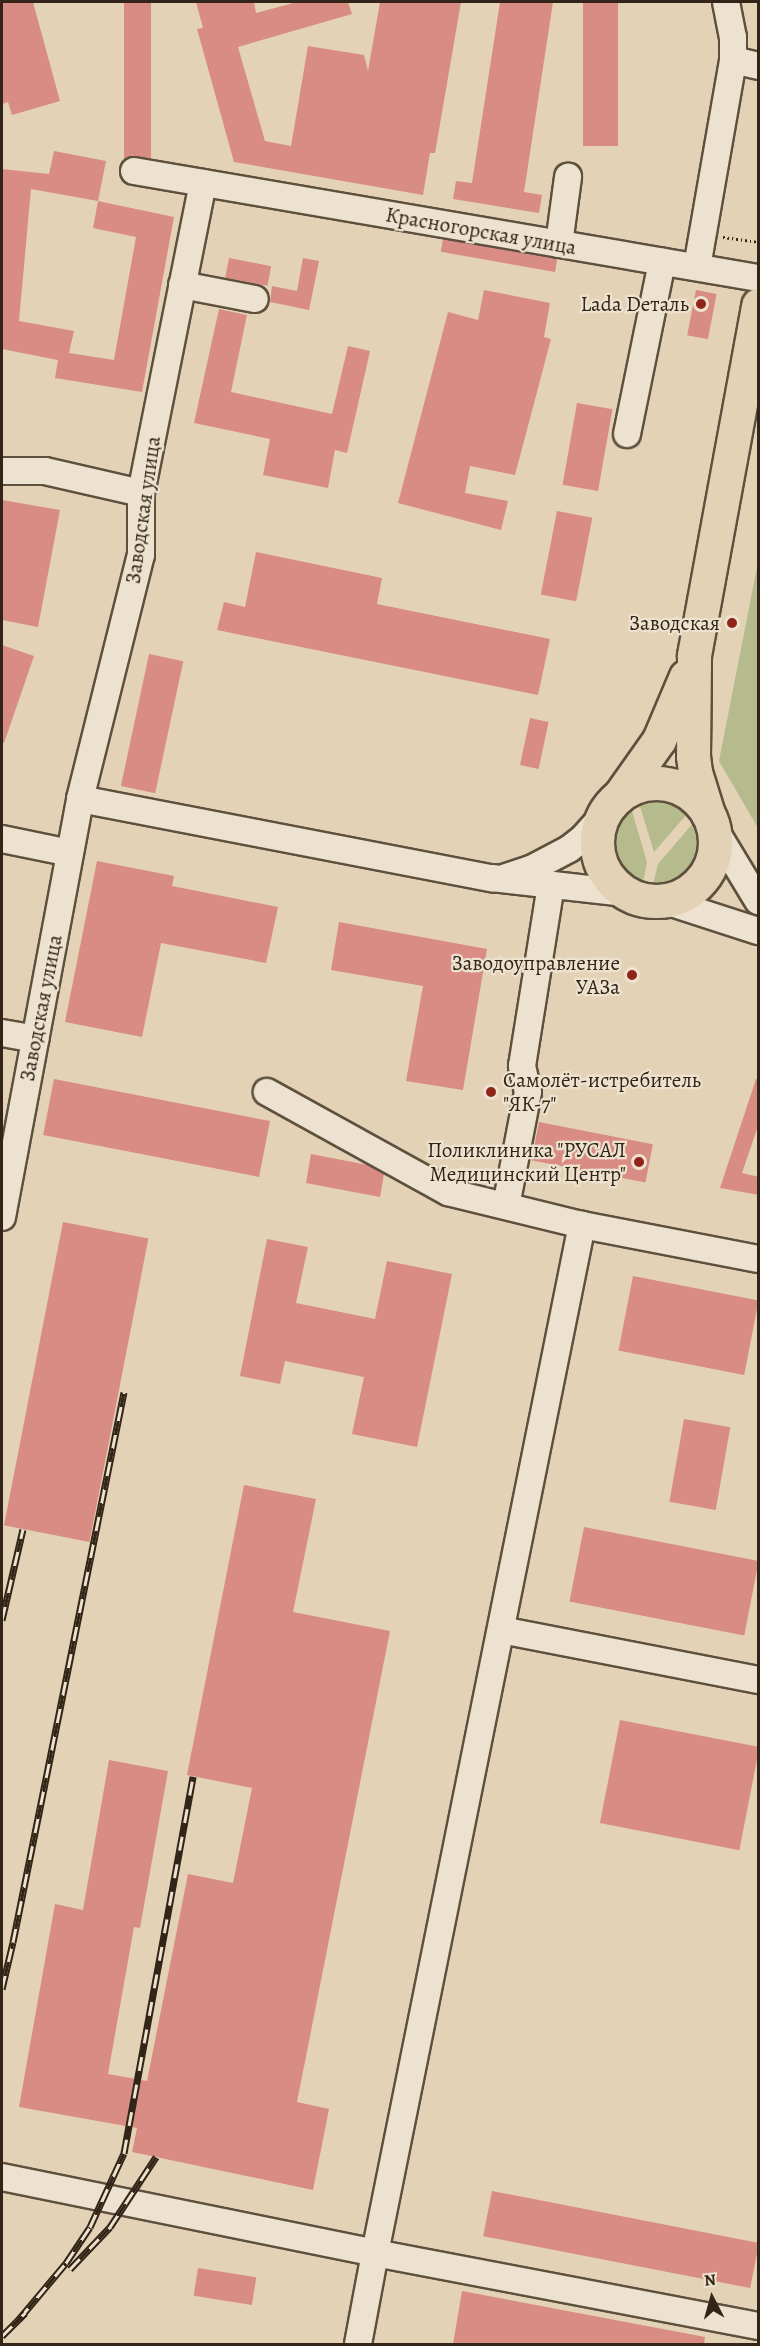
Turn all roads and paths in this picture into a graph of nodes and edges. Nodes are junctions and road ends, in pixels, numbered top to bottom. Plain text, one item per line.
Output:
1 (726, 2) edge
2 (733, 60) junction
3 (759, 66) edge
4 (134, 171) dead end
5 (568, 177) dead end
6 (202, 183) junction
7 (725, 226) dead end
8 (759, 242) edge
9 (559, 244) junction
10 (662, 262) junction
11 (697, 267) junction
12 (759, 278) edge
13 (182, 285) junction
14 (255, 299) dead end
15 (759, 305) edge
16 (627, 434) dead end
17 (2, 471) edge
18 (141, 493) junction
19 (694, 655) junction
20 (80, 799) junction
21 (611, 806) junction
22 (710, 820) junction
23 (2, 839) edge
24 (70, 853) junction
25 (494, 879) junction
26 (551, 885) junction
27 (623, 892) junction
28 (665, 901) junction
29 (759, 901) edge
30 (759, 931) edge
31 (2, 1033) edge
32 (35, 1039) junction
33 (267, 1092) dead end
34 (506, 1206) junction
35 (2, 1217) edge
36 (582, 1225) junction
37 (759, 1259) edge
38 (501, 1630) junction
39 (759, 1680) edge
40 (2, 2176) edge
41 (375, 2253) junction
42 (759, 2326) edge
43 (358, 2344) edge

1 - 2 street
2 - 3 street
2 - 11 street
4 - 6 street, Красногорская улица
5 - 9 street
6 - 9 street, Красногорская улица
6 - 13 street, Заводская улица
7 - 8 path
9 - 10 street, Красногорская улица
10 - 11 street, Красногорская улица
10 - 16 street
11 - 12 street, Красногорская улица
13 - 14 street
13 - 18 street, Заводская улица
15 - 19 main road
17 - 18 street
18 - 20 street, Заводская улица
19 - 21 main road
19 - 22 main road
20 - 24 street, Заводская улица
20 - 25 street
21 - 22 main road
21 - 25 street
21 - 27 main road
22 - 28 main road
22 - 29 street
23 - 24 street
24 - 32 street, Заводская улица
25 - 26 street
26 - 27 street
26 - 34 street
27 - 28 main road
28 - 30 street
31 - 32 street
32 - 35 street, Заводская улица
33 - 34 street
34 - 36 street
36 - 37 street
36 - 38 street
38 - 39 street
38 - 41 street
40 - 41 street
41 - 42 street
41 - 43 street

